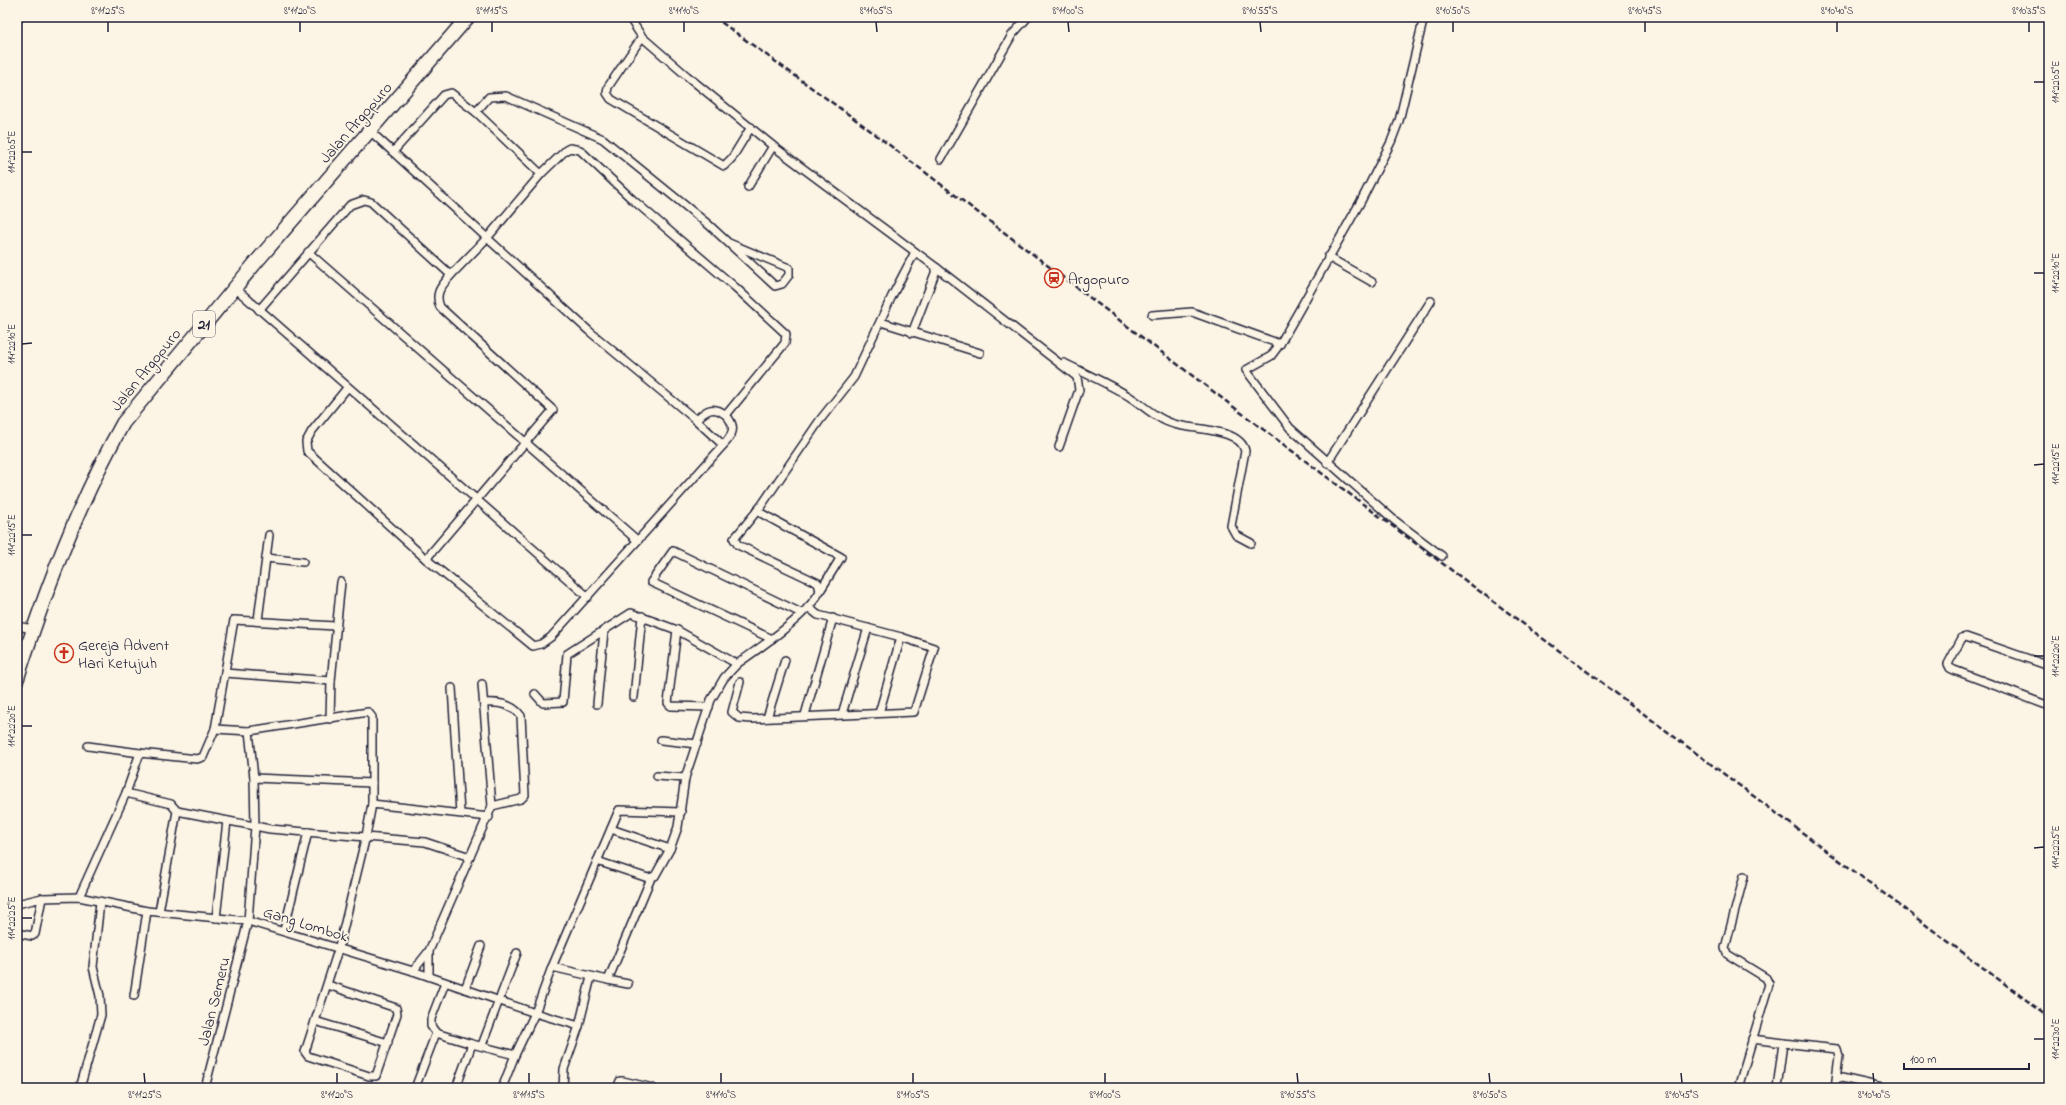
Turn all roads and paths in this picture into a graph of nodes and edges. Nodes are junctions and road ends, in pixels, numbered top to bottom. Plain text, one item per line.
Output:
1 (468, 17) edge
2 (629, 17) edge
3 (1028, 17) edge
4 (1424, 17) edge
5 (642, 37) junction
6 (476, 112) junction
7 (751, 127) junction
8 (370, 131) junction
9 (773, 146) junction
10 (393, 152) junction
11 (941, 159) dead end
12 (541, 174) junction
13 (748, 187) dead end
14 (488, 237) junction
15 (730, 243) junction
16 (308, 252) junction
17 (915, 252) junction
18 (1328, 257) junction
19 (937, 268) junction
20 (451, 275) junction
21 (1372, 282) dead end
22 (235, 288) junction
23 (1431, 301) dead end
24 (259, 310) junction
25 (1152, 315) dead end
26 (881, 322) junction
27 (912, 333) junction
28 (1280, 344) junction
29 (980, 353) dead end
30 (1050, 356) junction
31 (347, 388) junction
32 (726, 414) junction
33 (696, 420) junction
34 (526, 444) junction
35 (723, 445) junction
36 (1060, 447) dead end
37 (1328, 463) junction
38 (477, 499) junction
39 (757, 511) junction
40 (269, 535) dead end
41 (638, 540) junction
42 (1250, 543) dead end
43 (1442, 556) dead end
44 (266, 558) junction
45 (426, 559) junction
46 (303, 562) dead end
47 (341, 582) dead end
48 (820, 591) junction
49 (588, 597) junction
50 (808, 607) junction
51 (801, 613) junction
52 (642, 616) junction
53 (833, 618) junction
54 (258, 620) junction
55 (17, 626) edge
56 (335, 626) junction
57 (868, 628) junction
58 (33, 629) junction
59 (677, 630) junction
60 (604, 631) junction
61 (901, 637) junction
62 (772, 639) junction
63 (785, 660) dead end
64 (737, 664) junction
65 (2049, 666) edge
66 (225, 674) junction
67 (17, 679) edge
68 (331, 681) junction
69 (740, 682) dead end
70 (482, 684) dead end
71 (452, 688) dead end
72 (535, 694) dead end
73 (634, 696) dead end
74 (484, 703) junction
75 (597, 704) dead end
76 (2049, 706) edge
77 (709, 707) junction
78 (879, 713) junction
79 (842, 714) junction
80 (805, 715) junction
81 (767, 718) junction
82 (330, 719) junction
83 (215, 729) junction
84 (249, 730) junction
85 (662, 740) dead end
86 (697, 744) junction
87 (88, 746) dead end
88 (140, 753) junction
89 (657, 776) dead end
90 (254, 778) junction
91 (686, 778) junction
92 (372, 783) junction
93 (126, 793) junction
94 (372, 804) junction
95 (492, 806) junction
96 (176, 811) junction
97 (681, 812) junction
98 (460, 813) junction
99 (489, 817) junction
100 (227, 821) junction
101 (255, 826) junction
102 (611, 829) junction
103 (308, 832) junction
104 (366, 836) junction
105 (670, 849) junction
106 (470, 857) junction
107 (597, 861) junction
108 (1744, 876) dead end
109 (651, 878) junction
110 (80, 897) junction
111 (42, 898) junction
112 (100, 902) junction
113 (17, 904) edge
114 (147, 911) junction
115 (159, 912) junction
116 (216, 918) junction
117 (248, 921) junction
118 (284, 930) junction
119 (17, 934) edge
120 (481, 946) dead end
121 (339, 948) junction
122 (429, 951) junction
123 (517, 953) dead end
124 (552, 967) junction
125 (413, 971) junction
126 (428, 976) junction
127 (591, 977) junction
128 (608, 980) junction
129 (445, 983) junction
130 (628, 984) dead end
131 (328, 985) junction
132 (466, 989) junction
133 (134, 996) dead end
134 (499, 1000) junction
135 (535, 1013) junction
136 (315, 1021) junction
137 (579, 1026) junction
138 (436, 1033) junction
139 (1752, 1039) junction
140 (388, 1043) junction
141 (1783, 1043) junction
142 (472, 1044) junction
143 (482, 1045) junction
144 (515, 1055) junction
145 (1837, 1077) junction
146 (80, 1088) edge
147 (205, 1088) edge
148 (415, 1088) edge
149 (456, 1088) edge
150 (502, 1088) edge
151 (563, 1088) edge
152 (617, 1088) edge
153 (653, 1088) edge
154 (1738, 1088) edge
155 (1777, 1088) edge
156 (1835, 1088) edge
157 (1884, 1088) edge

1 - 8 highway, Jalan Argopuro / 21
2 - 5 street
3 - 11 street
4 - 18 street
5 - 7 street
5 - 7 street
6 - 10 street
6 - 12 street
6 - 15 street
7 - 9 street
8 - 10 street
8 - 22 highway, Jalan Argopuro / 21
9 - 13 street
9 - 17 street
10 - 14 street
12 - 14 street
12 - 32 street
14 - 20 street
14 - 33 street
15 - 15 street
16 - 20 street
16 - 24 street
16 - 34 street
17 - 19 street
17 - 26 street
18 - 21 street
18 - 28 street
19 - 27 street
19 - 30 street
20 - 34 street
22 - 24 street
22 - 58 highway, Jalan Argopuro / 21
23 - 37 street
24 - 31 street
25 - 28 street
26 - 27 street
26 - 39 street
27 - 29 street
28 - 37 street
30 - 36 street
30 - 42 street
31 - 38 street
31 - 45 street
32 - 33 street
32 - 35 street
33 - 35 street
34 - 38 street
34 - 41 street
35 - 41 street
37 - 43 street
38 - 45 street
38 - 49 street
39 - 48 street
39 - 48 street
40 - 44 street
41 - 49 street
44 - 46 street
44 - 54 street
45 - 49 street
47 - 56 street
48 - 50 street
50 - 51 street
50 - 53 street
51 - 62 street
51 - 62 street
52 - 59 street
52 - 60 street
52 - 73 street
53 - 57 street
53 - 80 street
54 - 56 street
54 - 66 street
55 - 58 street
56 - 68 street
57 - 61 street
57 - 79 street
58 - 67 highway, Jalan Argopuro / 21
59 - 64 street
59 - 77 street
60 - 72 street
60 - 75 street
61 - 78 street
61 - 78 street
62 - 64 street
63 - 81 street
64 - 77 street
65 - 76 street
66 - 68 street
66 - 83 street
68 - 82 street
69 - 81 street
70 - 74 street
71 - 98 street
74 - 95 street
74 - 95 street
77 - 86 street
78 - 79 street
79 - 80 street
80 - 81 street
82 - 84 street
82 - 92 street
83 - 84 street
83 - 88 street
84 - 90 street, Jalan Semeru
85 - 86 street
86 - 91 street
87 - 88 street
88 - 93 street
89 - 91 street
90 - 92 street
90 - 101 street, Jalan Semeru
91 - 97 street
92 - 94 street
93 - 96 street
93 - 110 street
94 - 98 street
94 - 104 street
95 - 99 street
96 - 100 street
96 - 115 street
97 - 102 street
97 - 105 street
98 - 99 street
99 - 106 street
100 - 101 street
100 - 116 street
101 - 103 street
101 - 117 street, Jalan Semeru
102 - 105 street
102 - 107 street
103 - 104 street
103 - 118 street
104 - 106 street
104 - 121 street
105 - 109 street
106 - 122 street
107 - 109 street
107 - 124 street
108 - 139 street
109 - 128 street
110 - 111 street, Gang Lombok
110 - 112 street, Gang Lombok
111 - 113 street, Gang Lombok
111 - 119 street
112 - 114 street, Gang Lombok
112 - 146 street
114 - 115 street, Gang Lombok
114 - 133 street
115 - 116 street, Gang Lombok
116 - 117 street, Gang Lombok
117 - 118 street, Gang Lombok
117 - 147 street, Jalan Semeru
118 - 121 street, Gang Lombok
120 - 132 street
121 - 125 street, Gang Lombok
121 - 131 street
122 - 125 street
122 - 126 street
123 - 134 street
124 - 127 street
124 - 135 street
125 - 126 street, Gang Lombok
126 - 129 street, Gang Lombok
127 - 128 street
127 - 137 street
128 - 130 street
129 - 132 street, Gang Lombok
129 - 138 street
131 - 136 street
131 - 140 street
132 - 134 street, Gang Lombok
134 - 135 street, Gang Lombok
134 - 143 street
135 - 137 street, Gang Lombok
135 - 144 street
136 - 140 street
136 - 140 street
137 - 151 street
138 - 142 street
138 - 148 street
139 - 141 street
139 - 154 street
141 - 145 street
141 - 155 street
142 - 143 street
142 - 149 street
143 - 144 street
144 - 150 street
145 - 156 street
145 - 157 street
152 - 153 street

